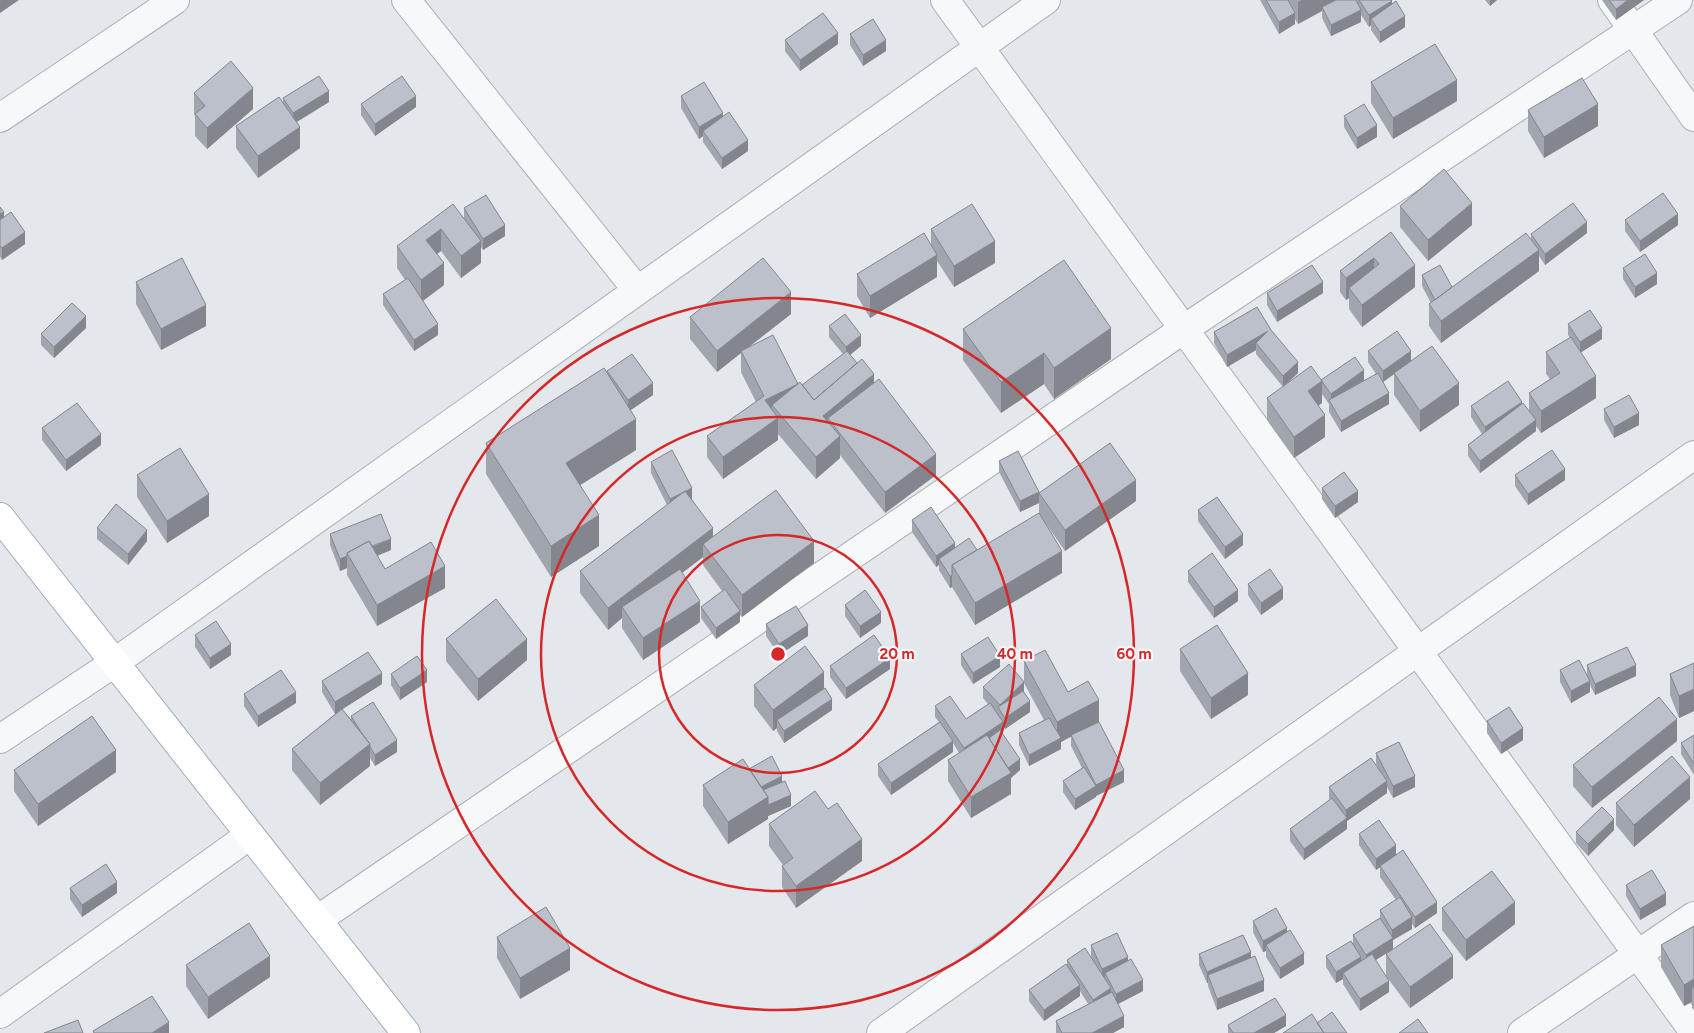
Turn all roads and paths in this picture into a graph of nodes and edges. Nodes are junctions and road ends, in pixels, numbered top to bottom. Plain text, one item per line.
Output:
1 (175, 0) edge
2 (406, 0) edge
3 (945, 0) edge
4 (1046, 0) edge
5 (1612, 0) edge
6 (1678, 0) edge
7 (1633, 30) junction
8 (979, 47) junction
9 (1694, 117) edge
10 (0, 118) edge
11 (637, 290) junction
12 (1184, 329) junction
13 (1694, 455) edge
14 (0, 517) edge
15 (1418, 652) junction
16 (114, 663) junction
17 (0, 739) edge
18 (250, 835) junction
19 (1694, 916) edge
20 (317, 920) junction
21 (1638, 955) junction
22 (0, 1014) edge
23 (1694, 1032) edge
24 (406, 1033) edge
25 (881, 1033) edge
26 (1522, 1033) edge

1 - 10 street
2 - 11 street
3 - 8 street
4 - 8 street
5 - 7 street
6 - 7 street
7 - 9 street
7 - 12 street
8 - 11 street
8 - 12 street
11 - 16 street
12 - 15 street
12 - 20 street
13 - 15 street
14 - 16 main road
15 - 21 street
15 - 25 street
16 - 17 street
16 - 18 main road
18 - 20 main road
18 - 22 street
19 - 21 street
20 - 24 main road
21 - 23 street
21 - 26 street

